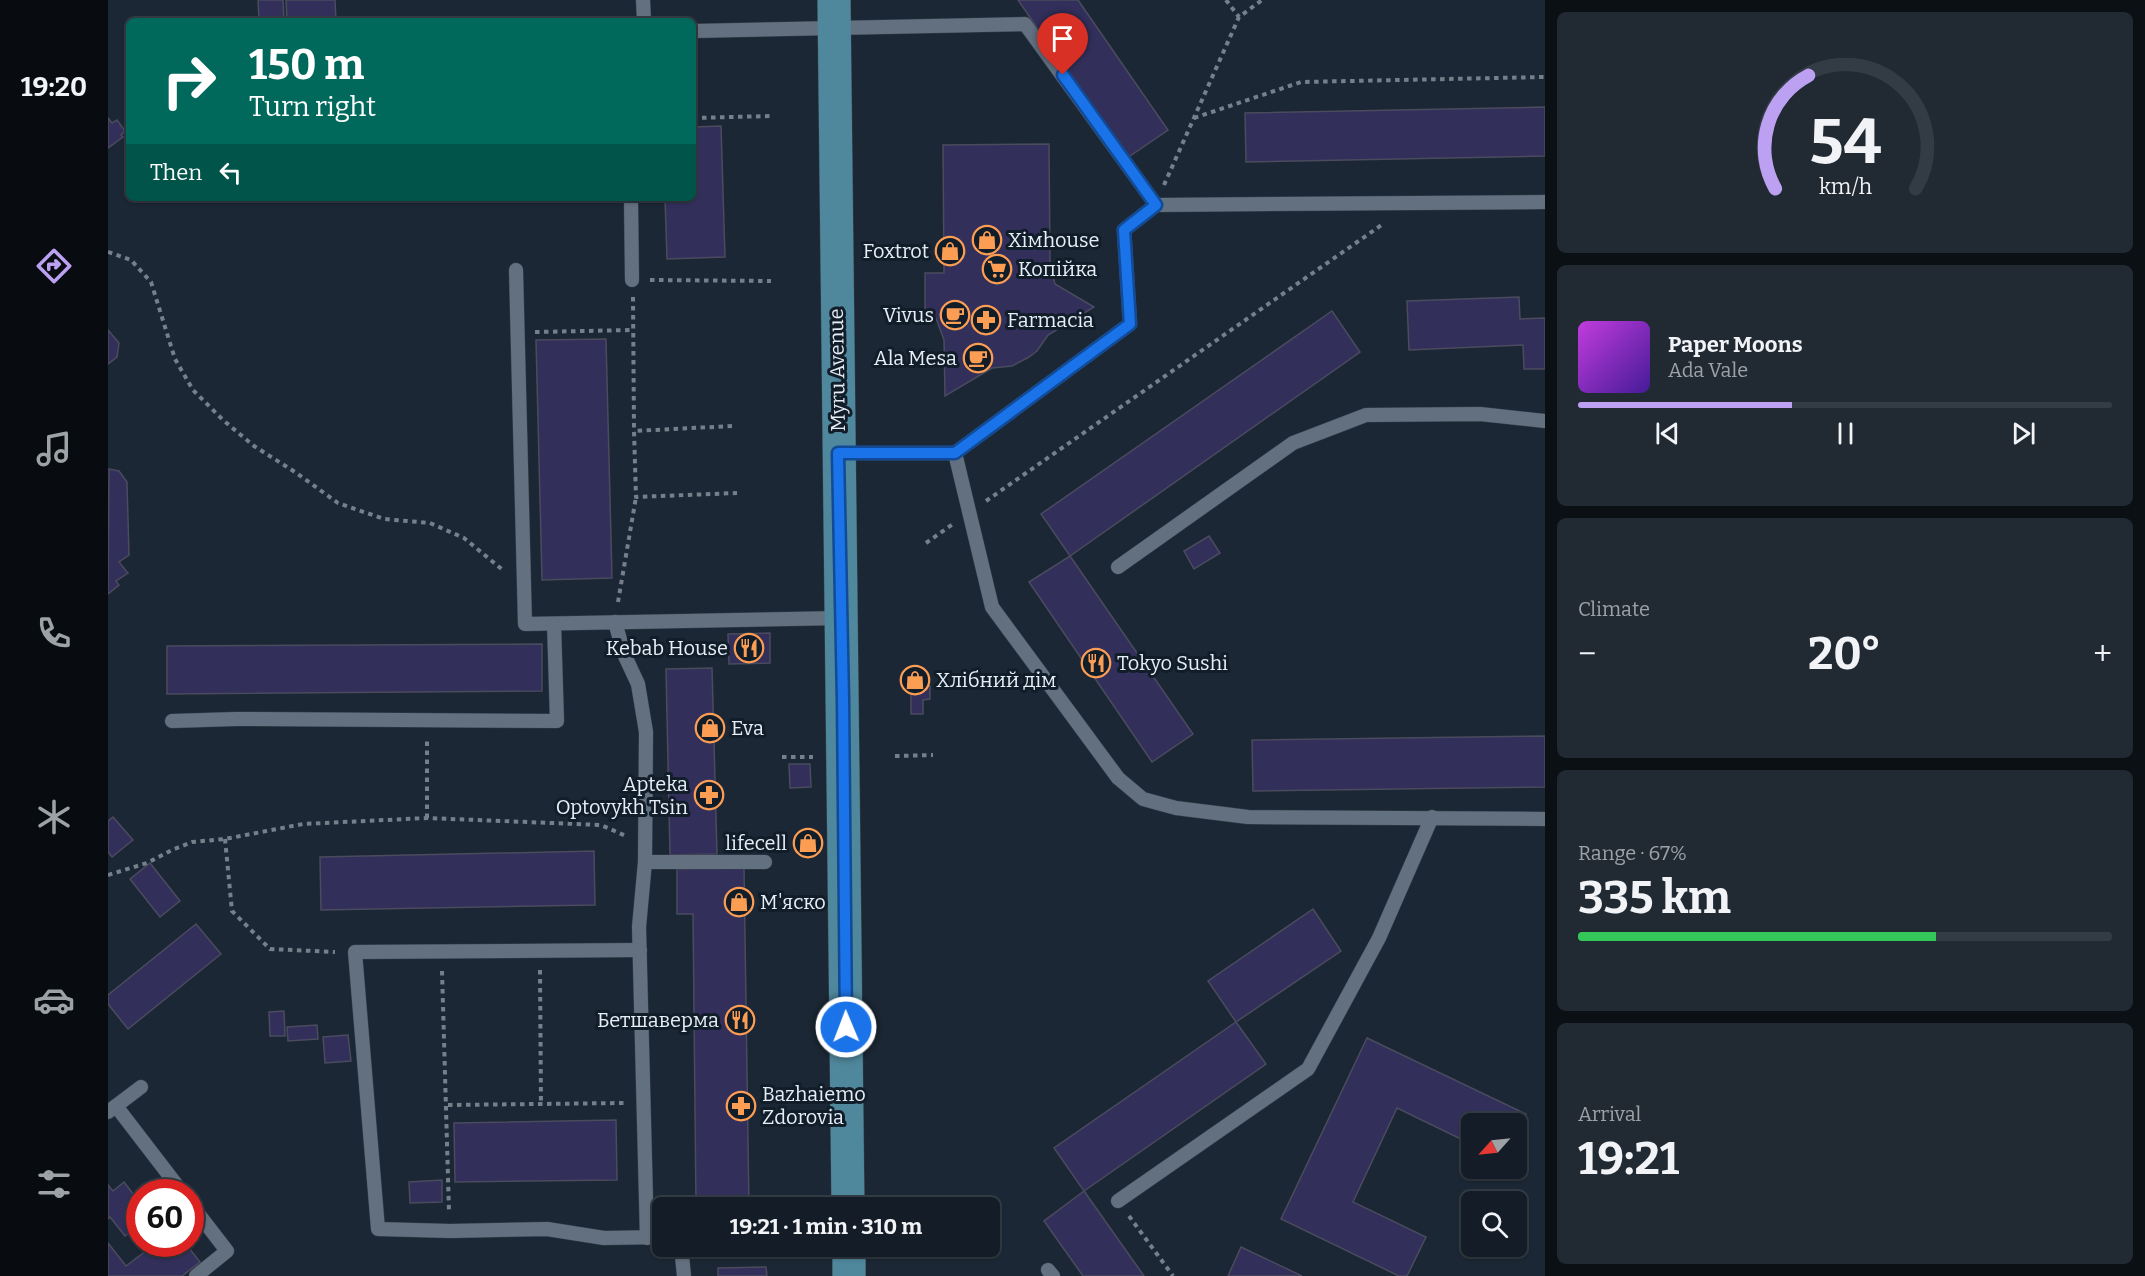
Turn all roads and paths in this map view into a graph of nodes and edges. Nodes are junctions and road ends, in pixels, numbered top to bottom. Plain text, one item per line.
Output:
1 (644, 0) edge
2 (1226, 0) edge
3 (1262, 0) edge
4 (834, 15) edge
5 (1239, 17) junction
6 (644, 18) edge
7 (696, 31) edge
8 (1545, 77) edge
9 (771, 116) dead end
10 (696, 118) edge
11 (1194, 118) junction
12 (631, 201) edge
13 (1545, 202) edge
14 (1414, 203) junction
15 (1156, 205) junction
16 (108, 252) edge
17 (516, 270) dead end
18 (632, 280) junction
19 (771, 281) dead end
20 (633, 330) junction
21 (517, 333) junction
22 (1545, 421) edge
23 (732, 426) dead end
24 (634, 431) junction
25 (838, 453) junction
26 (955, 453) junction
27 (737, 493) dead end
28 (636, 497) junction
29 (985, 502) dead end
30 (955, 522) dead end
31 (926, 543) dead end
32 (1118, 567) dead end
33 (524, 592) junction
34 (842, 618) junction
35 (615, 622) junction
36 (554, 624) junction
37 (172, 721) dead end
38 (427, 721) junction
39 (933, 755) dead end
40 (895, 756) dead end
41 (782, 757) dead end
42 (814, 757) dead end
43 (1432, 817) junction
44 (427, 818) junction
45 (1545, 819) edge
46 (225, 839) junction
47 (645, 862) junction
48 (765, 862) dead end
49 (108, 875) edge
50 (640, 950) junction
51 (539, 951) junction
52 (355, 952) junction
53 (441, 952) junction
54 (141, 1087) dead end
55 (644, 1103) junction
56 (542, 1104) junction
57 (447, 1105) junction
58 (112, 1109) edge
59 (171, 1179) edge
60 (848, 1197) edge
61 (1118, 1201) joint
62 (204, 1221) edge
63 (450, 1231) junction
64 (647, 1238) junction
65 (652, 1238) edge
66 (682, 1257) edge
67 (849, 1257) edge
68 (196, 1276) edge
69 (684, 1276) edge
70 (849, 1276) edge
71 (1173, 1276) edge

1 - 6 lane
2 - 5 path
3 - 5 path
4 - 7 lane
4 - 15 lane
4 - 25 main road, Myru Avenue
5 - 11 path
8 - 11 path
9 - 10 path
11 - 15 path
12 - 18 lane
13 - 14 lane
14 - 15 lane
14 - 29 path
15 - 26 lane
16 - 33 path
17 - 21 lane
18 - 19 path
18 - 20 path
20 - 21 path
20 - 24 path
21 - 33 lane
22 - 32 lane
23 - 24 path
24 - 28 path
25 - 26 lane
25 - 34 main road, Myru Avenue
26 - 43 lane
27 - 28 path
28 - 35 path
30 - 31 path
33 - 36 lane
34 - 35 lane
34 - 60 main road, Myru Avenue
35 - 36 lane
35 - 47 lane
36 - 38 lane
37 - 38 lane
38 - 44 path
39 - 40 path
41 - 42 path
43 - 45 lane
43 - 61 lane
44 - 46 path
44 - 47 path
46 - 49 path
46 - 52 path
47 - 48 lane
47 - 50 lane
50 - 51 lane
50 - 55 lane
51 - 53 lane
51 - 56 path
52 - 53 lane
52 - 63 lane
53 - 57 path
54 - 58 lane
55 - 56 path
55 - 64 lane
56 - 57 path
57 - 63 path
58 - 59 lane
61 - 71 path
62 - 68 lane
63 - 64 lane
64 - 65 lane
66 - 69 lane
67 - 70 main road

